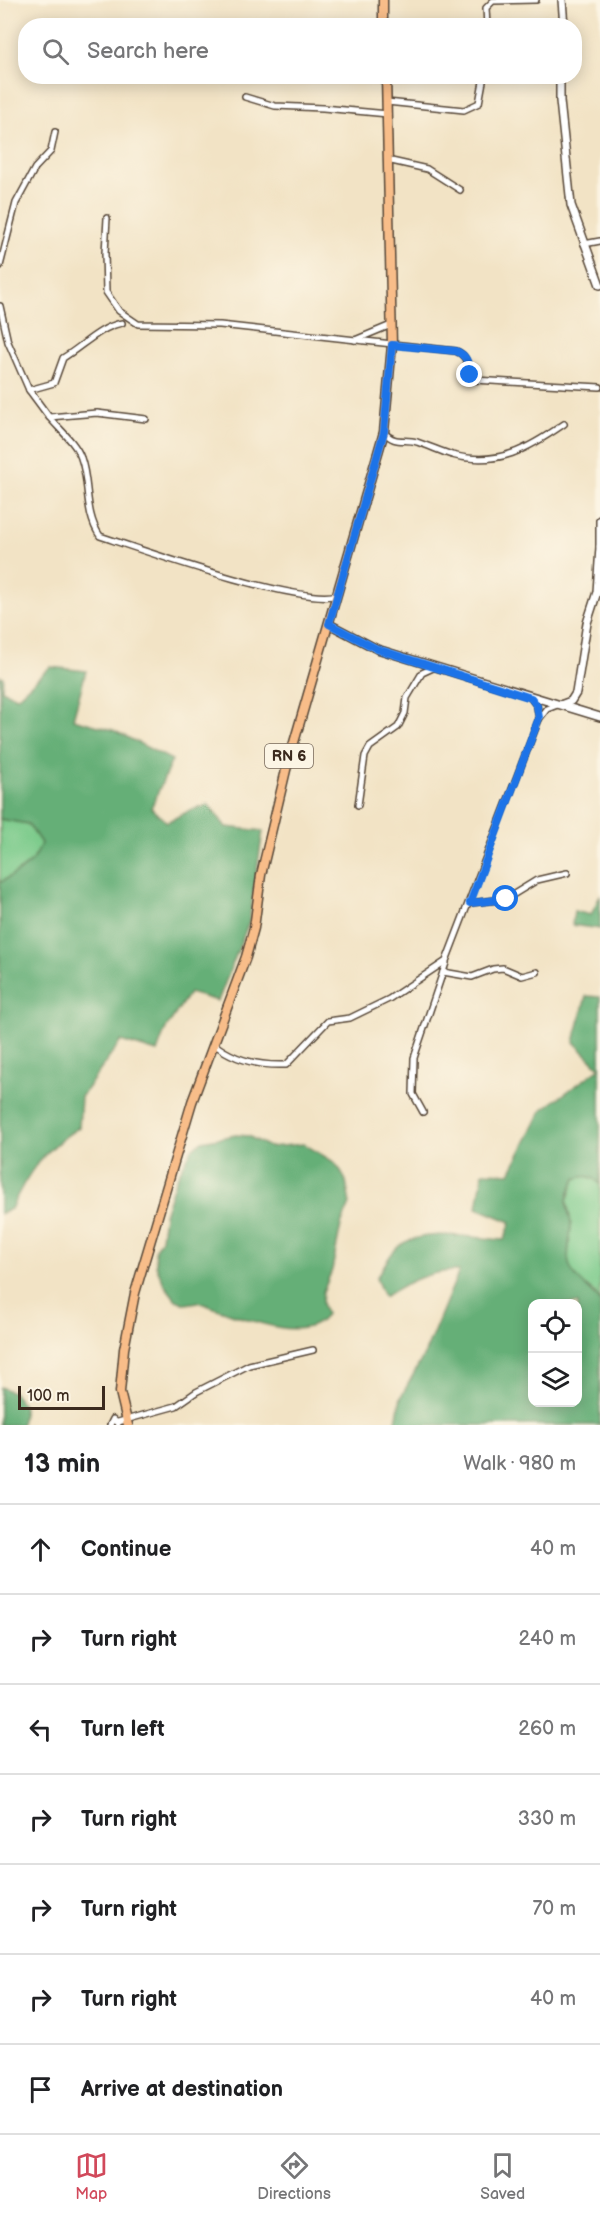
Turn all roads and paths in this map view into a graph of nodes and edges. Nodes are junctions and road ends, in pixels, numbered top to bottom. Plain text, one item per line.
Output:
1 (383, 0) edge
2 (536, 0) edge
3 (562, 0) edge
4 (384, 18) edge
5 (487, 18) edge
6 (563, 18) edge
7 (386, 84) edge
8 (483, 84) edge
9 (560, 84) edge
10 (245, 96) dead end
11 (387, 102) junction
12 (388, 114) junction
13 (55, 132) dead end
14 (387, 160) junction
15 (460, 190) dead end
16 (107, 218) dead end
17 (600, 241) edge
18 (584, 244) junction
19 (0, 266) edge
20 (600, 285) edge
21 (0, 306) edge
22 (122, 322) dead end
23 (392, 325) junction
24 (354, 340) junction
25 (392, 345) junction
26 (600, 387) edge
27 (29, 390) junction
28 (49, 417) junction
29 (146, 419) dead end
30 (564, 424) dead end
31 (384, 432) junction
32 (600, 520) edge
33 (600, 546) edge
34 (337, 595) junction
35 (329, 624) junction
36 (435, 667) junction
37 (531, 698) junction
38 (560, 704) junction
39 (600, 717) edge
40 (539, 718) junction
41 (358, 805) dead end
42 (567, 873) dead end
43 (470, 903) junction
44 (447, 961) junction
45 (443, 972) junction
46 (537, 972) dead end
47 (214, 1044) junction
48 (423, 1112) dead end
49 (313, 1350) dead end
50 (122, 1422) edge
51 (110, 1425) edge

1 - 4 main road
2 - 5 street
3 - 6 street
7 - 11 main road, RN 6
8 - 11 street
9 - 18 street
10 - 12 street
11 - 12 main road, RN 6
12 - 14 main road, RN 6
13 - 19 street
14 - 15 street
14 - 23 main road, RN 6
16 - 24 street
17 - 18 street
18 - 20 street
21 - 27 street
22 - 27 street
23 - 24 street
23 - 25 main road, RN 6
24 - 25 street
25 - 26 street
25 - 31 main road, RN 6
27 - 28 street
28 - 29 street
28 - 34 street
30 - 31 street
31 - 34 main road, RN 6
32 - 33 street
33 - 38 street
34 - 35 main road, RN 6
35 - 36 street
35 - 47 main road, RN 6
36 - 37 street
36 - 41 street
37 - 38 street
37 - 40 street
38 - 39 street
38 - 40 street
40 - 43 street
42 - 43 street
43 - 44 street
44 - 45 street
44 - 47 street
45 - 46 street
45 - 48 street
47 - 50 main road, RN 6
49 - 50 street
50 - 51 street

